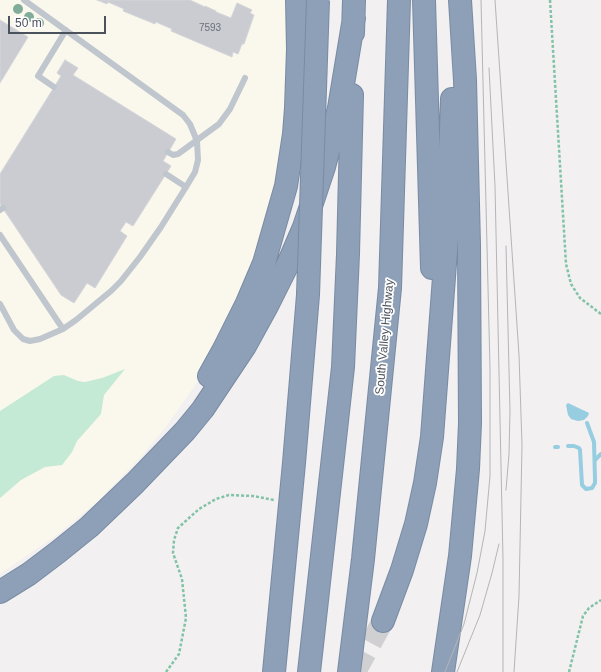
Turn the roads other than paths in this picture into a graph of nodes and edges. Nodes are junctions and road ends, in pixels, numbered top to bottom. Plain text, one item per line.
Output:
1 (297, 0) edge
2 (318, 0) edge
3 (399, 0) edge
4 (424, 0) edge
5 (455, 0) edge
6 (460, 0) edge
7 (26, 1) edge
8 (354, 9) edge
9 (66, 30) junction
10 (245, 78) dead end
11 (54, 87) dead end
12 (197, 141) junction
13 (168, 152) dead end
14 (166, 174) dead end
15 (186, 187) junction
16 (0, 235) edge
17 (0, 304) edge
18 (63, 329) junction
19 (434, 397) junction
20 (156, 462) junction
21 (0, 592) edge
22 (383, 622) tunnel mouth
23 (274, 672) edge
24 (309, 672) edge
25 (349, 672) edge
26 (444, 672) edge

1 - 20 highway
2 - 23 highway, bridge
3 - 25 highway, South Valley Highway
4 - 19 highway
5 - 19 highway
6 - 26 highway
7 - 9 lane
8 - 20 highway
8 - 24 highway
9 - 11 lane
9 - 12 lane
10 - 12 lane
12 - 13 lane
12 - 15 lane
14 - 15 lane
15 - 18 lane
16 - 18 lane
17 - 18 lane
19 - 22 highway
20 - 21 highway

